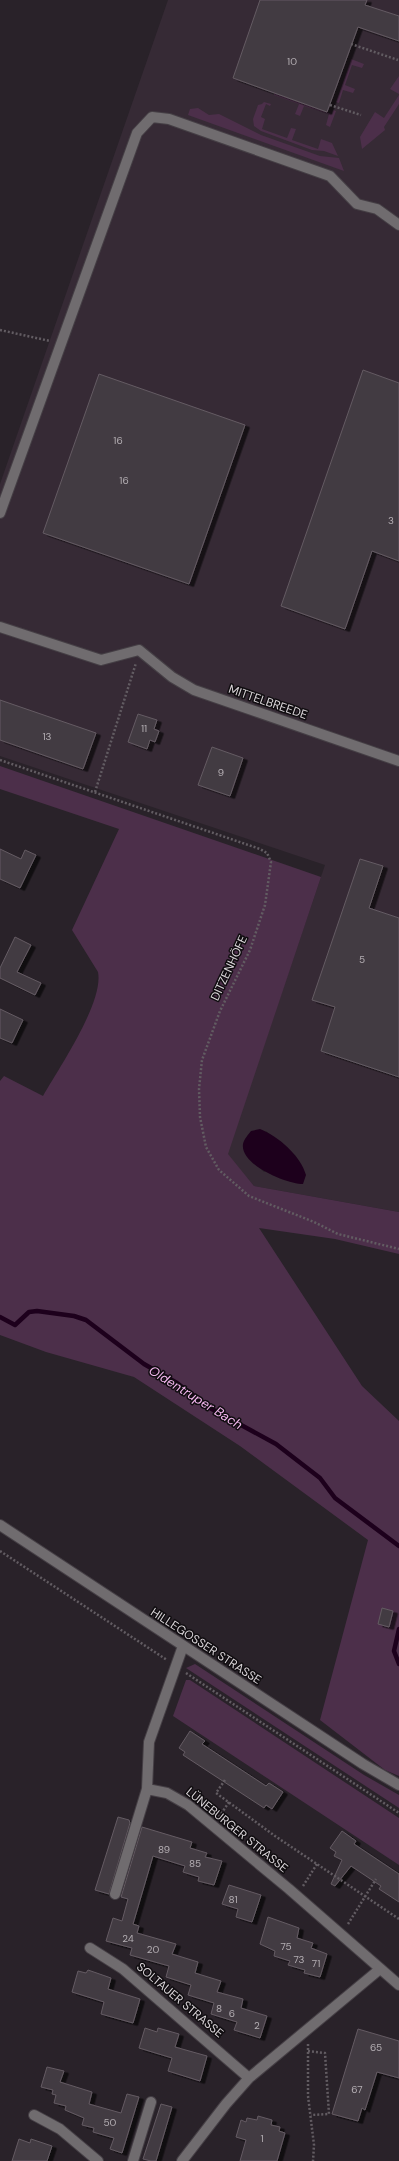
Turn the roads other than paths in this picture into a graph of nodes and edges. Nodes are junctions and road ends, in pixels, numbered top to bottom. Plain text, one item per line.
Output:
1 (399, 225) edge
2 (0, 513) edge
3 (0, 627) edge
4 (399, 761) edge
5 (0, 1525) edge
6 (183, 1646) junction
7 (399, 1785) edge
8 (147, 1789) junction
9 (115, 1894) dead end
10 (90, 1948) dead end
11 (380, 1969) junction
12 (399, 1985) edge
13 (250, 2078) junction
14 (150, 2102) dead end
15 (34, 2115) dead end
16 (98, 2161) edge
17 (133, 2161) edge
18 (182, 2161) edge

1 - 2 street
3 - 4 street, MITTELBREEDE
5 - 6 street, HILLEGOSSER STRASSE
6 - 7 street, HILLEGOSSER STRASSE
6 - 8 street
8 - 9 street
8 - 11 street, LÜNEBURGER STRASSE
10 - 13 street, SOLTAUER STRASSE
11 - 12 street, LÜNEBURGER STRASSE
11 - 13 street
13 - 18 street
14 - 17 street
15 - 16 street

